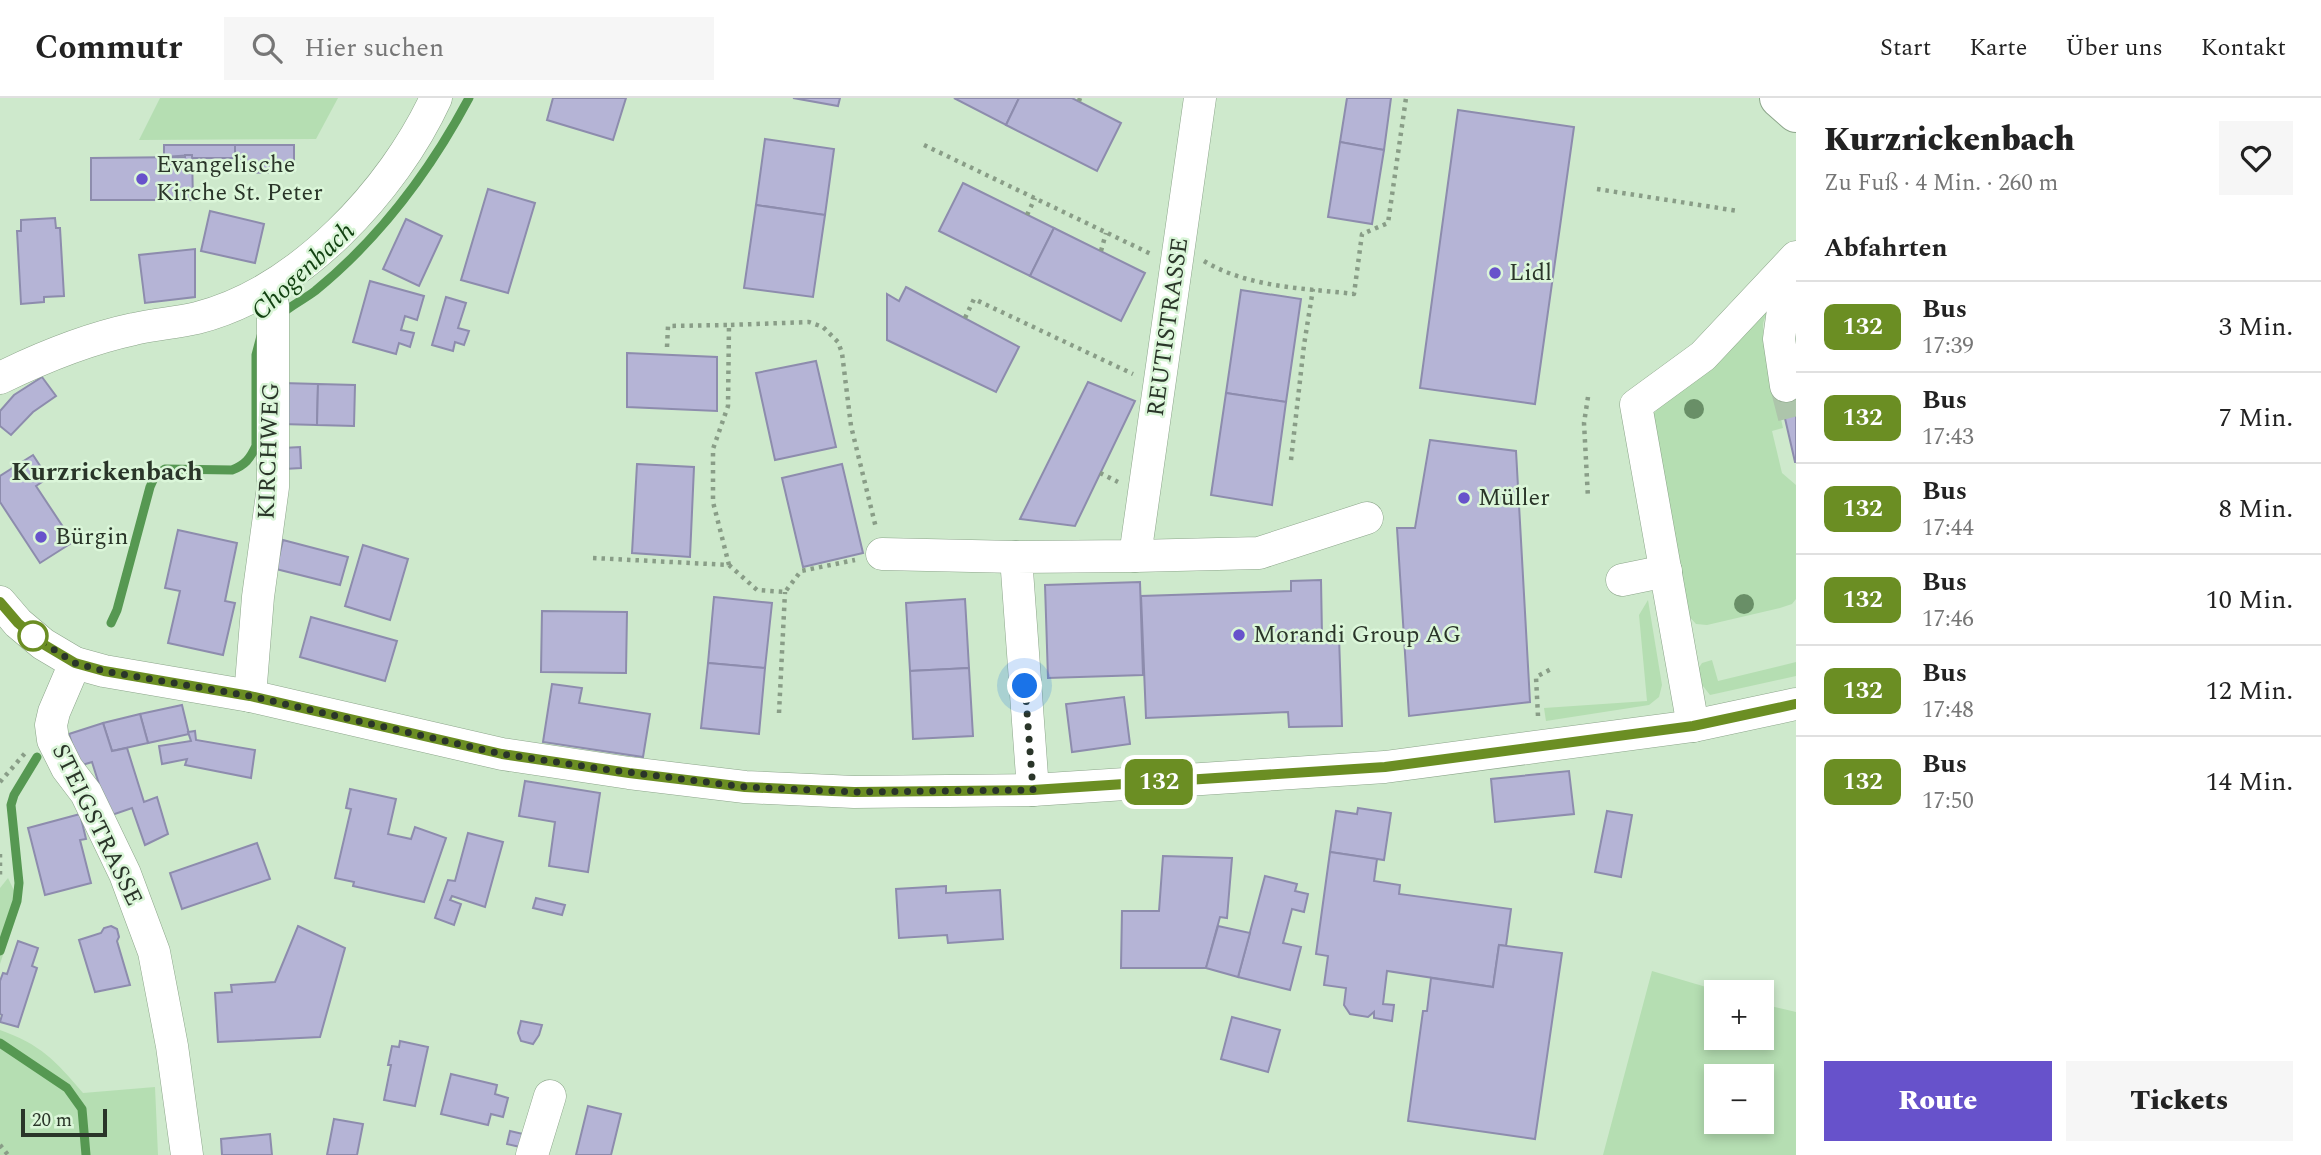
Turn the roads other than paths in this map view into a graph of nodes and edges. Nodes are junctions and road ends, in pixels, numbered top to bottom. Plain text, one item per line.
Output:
1 (436, 98) edge
2 (1200, 98) edge
3 (1779, 98) edge
4 (1796, 113) edge
5 (1794, 272) edge
6 (267, 289) junction
7 (0, 378) edge
8 (1787, 386) tunnel mouth
9 (1367, 518) dead end
10 (882, 554) road end
11 (1135, 556) junction
12 (1016, 557) junction
13 (1666, 571) junction
14 (1622, 580) dead end
15 (0, 602) edge
16 (75, 663) junction
17 (250, 696) junction
18 (1796, 704) edge
19 (1693, 726) junction
20 (1033, 790) junction
21 (550, 1096) dead end
22 (187, 1155) edge
23 (532, 1155) edge

1 - 6 street
2 - 11 street, REUTISTRASSE
3 - 4 main road
5 - 8 street
5 - 13 street
6 - 7 street
6 - 17 street, KIRCHWEG
9 - 11 street
10 - 12 street
11 - 12 street
12 - 20 street
13 - 14 street
13 - 19 street
15 - 16 street
16 - 17 street
16 - 22 street, STEIGSTRASSE
17 - 20 street
18 - 19 street
19 - 20 street
21 - 23 street

